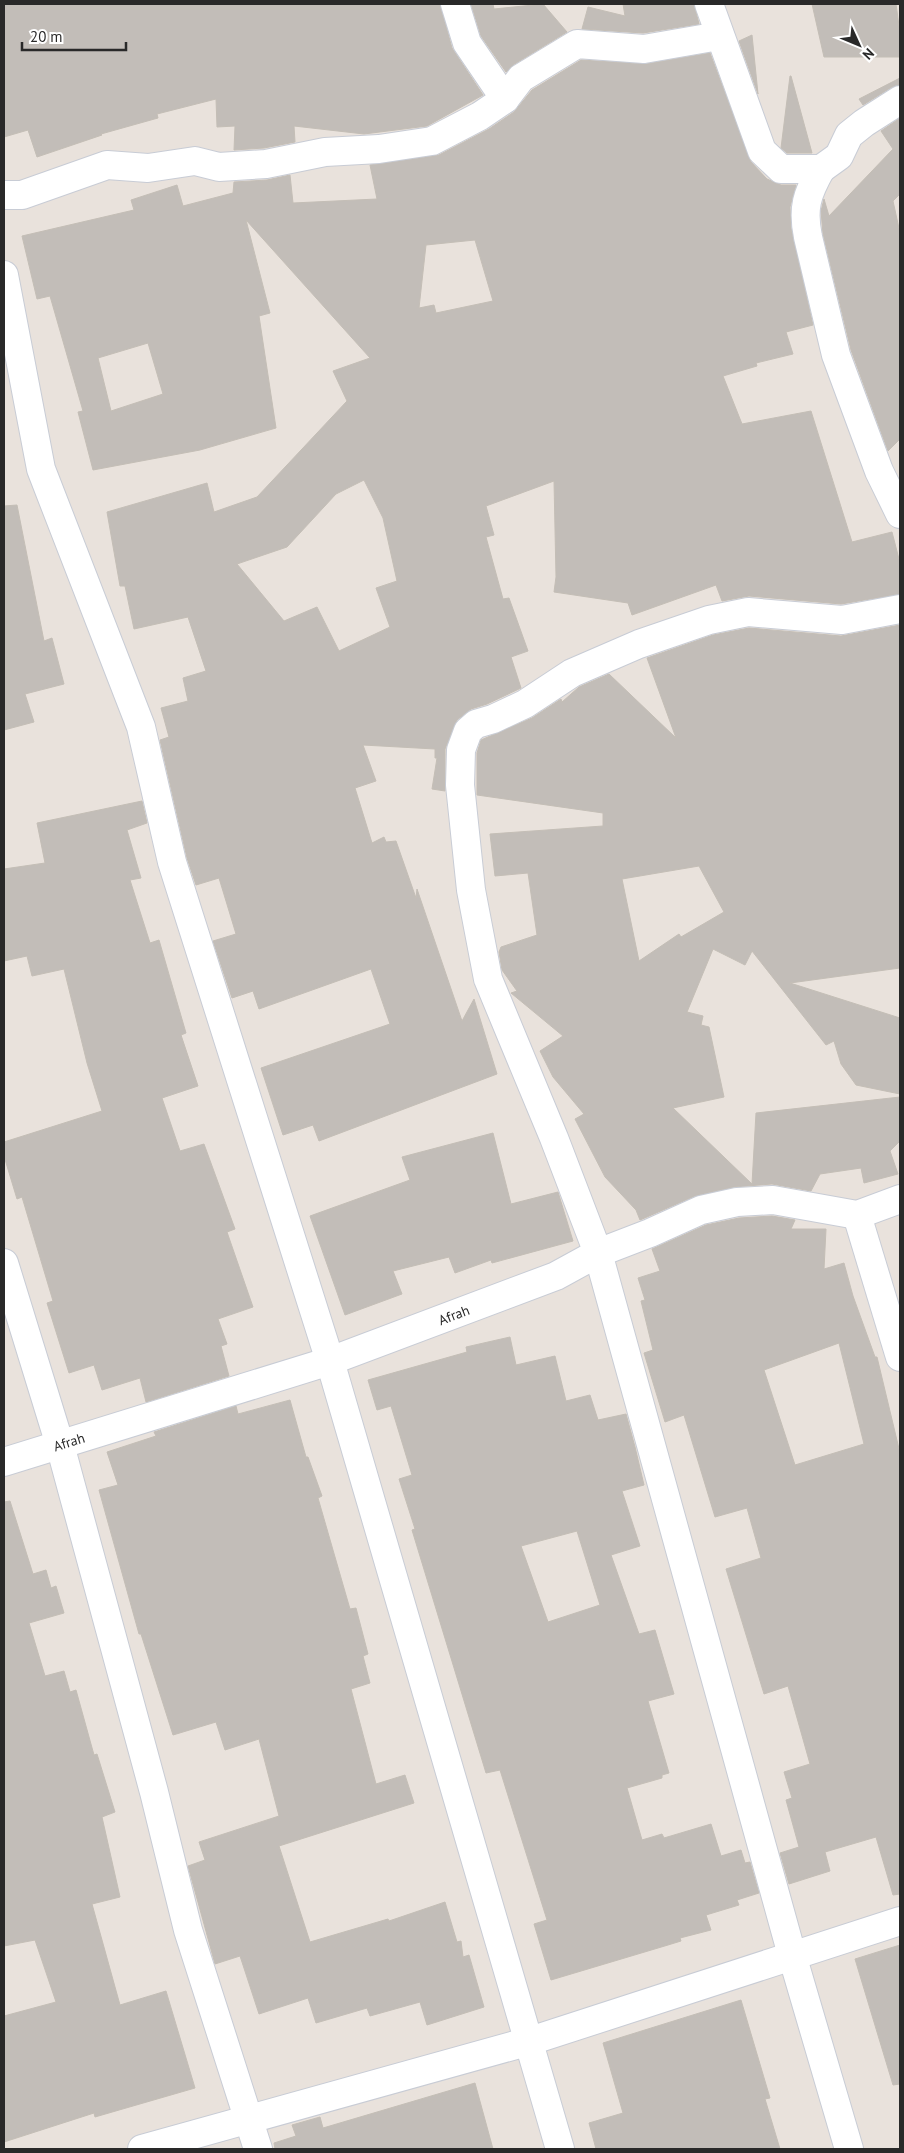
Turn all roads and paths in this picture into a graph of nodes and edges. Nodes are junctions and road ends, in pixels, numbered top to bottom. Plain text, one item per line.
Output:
1 (455, 4) edge
2 (709, 4) edge
3 (719, 36) junction
4 (506, 99) junction
5 (900, 100) edge
6 (821, 169) junction
7 (4, 195) edge
8 (4, 275) edge
9 (900, 514) edge
10 (900, 609) edge
11 (900, 1199) edge
12 (857, 1215) junction
13 (598, 1253) junction
14 (4, 1263) edge
15 (900, 1357) edge
16 (330, 1361) junction
17 (60, 1445) junction
18 (4, 1462) edge
19 (900, 1921) edge
20 (792, 1955) junction
21 (530, 2041) junction
22 (249, 2119) junction
23 (142, 2149) edge
24 (258, 2149) edge
25 (560, 2149) edge
26 (849, 2149) edge

1 - 4 street
2 - 3 street
3 - 4 street
3 - 6 street
4 - 7 street
5 - 6 street
6 - 9 street
8 - 16 street
10 - 13 street
11 - 12 street
12 - 13 street, Afrah
12 - 15 street
13 - 16 street, Afrah
13 - 20 street
14 - 17 street
16 - 17 street, Afrah
16 - 21 street
17 - 18 street, Afrah
17 - 22 street
19 - 20 street
20 - 21 street
20 - 26 street
21 - 22 street
21 - 25 street
22 - 23 street
22 - 24 street

